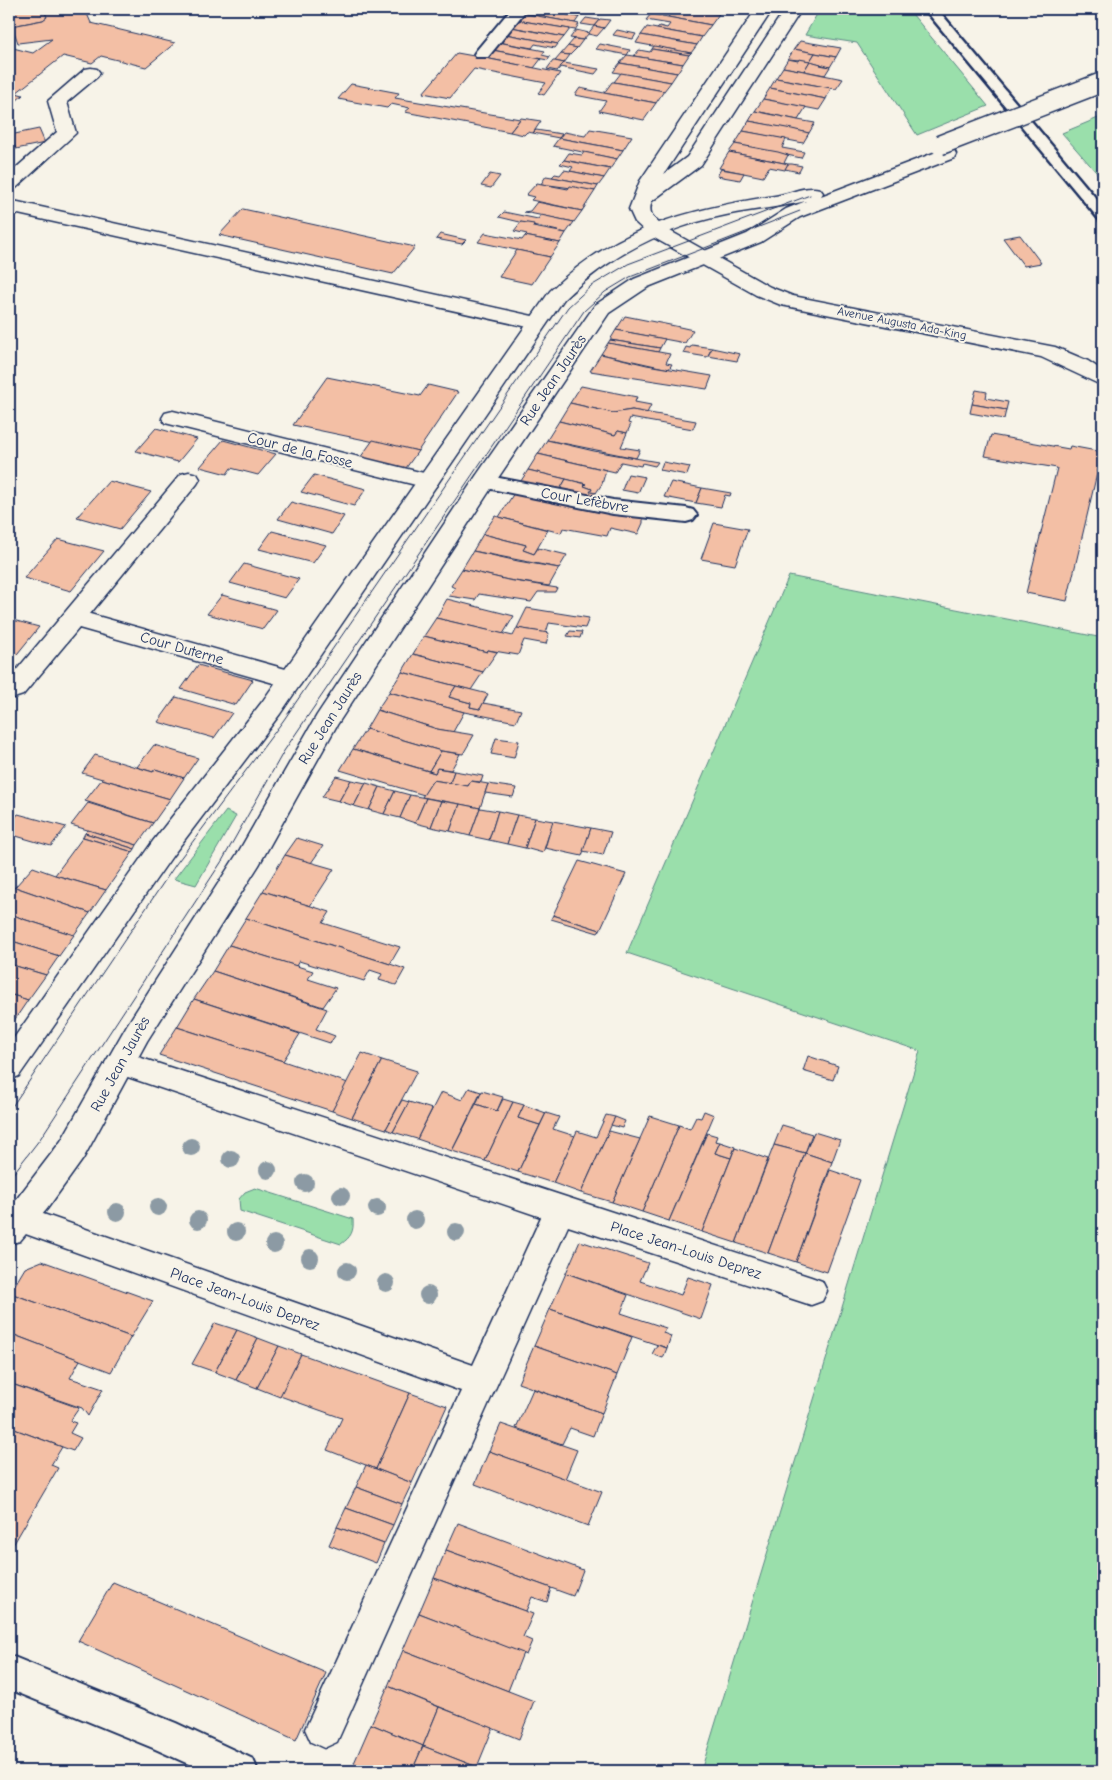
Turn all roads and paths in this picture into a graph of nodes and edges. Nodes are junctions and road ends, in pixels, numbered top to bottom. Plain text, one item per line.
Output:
1 (518, 9) edge
2 (764, 9) edge
3 (793, 9) edge
4 (482, 54) dead end
5 (91, 73) dead end
6 (1103, 82) edge
7 (1103, 95) edge
8 (943, 149) junction
9 (9, 184) edge
10 (640, 201) junction
11 (805, 203) junction
12 (9, 206) edge
13 (656, 231) junction
14 (704, 257) junction
15 (537, 323) junction
16 (1103, 380) edge
17 (173, 418) dead end
18 (189, 479) dead end
19 (484, 481) junction
20 (428, 482) junction
21 (686, 515) dead end
22 (74, 618) junction
23 (291, 679) junction
24 (14, 689) dead end
25 (120, 1063) junction
26 (9, 1068) edge
27 (560, 1210) junction
28 (13, 1222) edge
29 (811, 1291) dead end
30 (481, 1383) junction
31 (9, 1672) edge
32 (324, 1729) dead end
33 (242, 1771) edge

1 - 4 lane
2 - 10 street
3 - 10 street
5 - 9 street
6 - 8 street, bridge
7 - 8 street
8 - 11 street
10 - 13 street
11 - 13 street
11 - 14 street, Rue Jean Jaurès
12 - 15 street
13 - 14 street
13 - 15 street
14 - 16 street, Avenue Augusta Ada-King
14 - 19 street, Rue Jean Jaurès
15 - 20 street
17 - 20 street, Cour de la Fosse
18 - 22 street
19 - 21 lane, Cour Lefèbvre
19 - 25 street, Rue Jean Jaurès
20 - 23 street
22 - 23 street, Cour Duterne
22 - 24 street
23 - 26 street
25 - 27 street, Place Jean-Louis Deprez
25 - 28 street, Rue Jean Jaurès
27 - 29 street, Place Jean-Louis Deprez
27 - 30 street
28 - 30 street, Place Jean-Louis Deprez
30 - 32 street
31 - 33 lane

